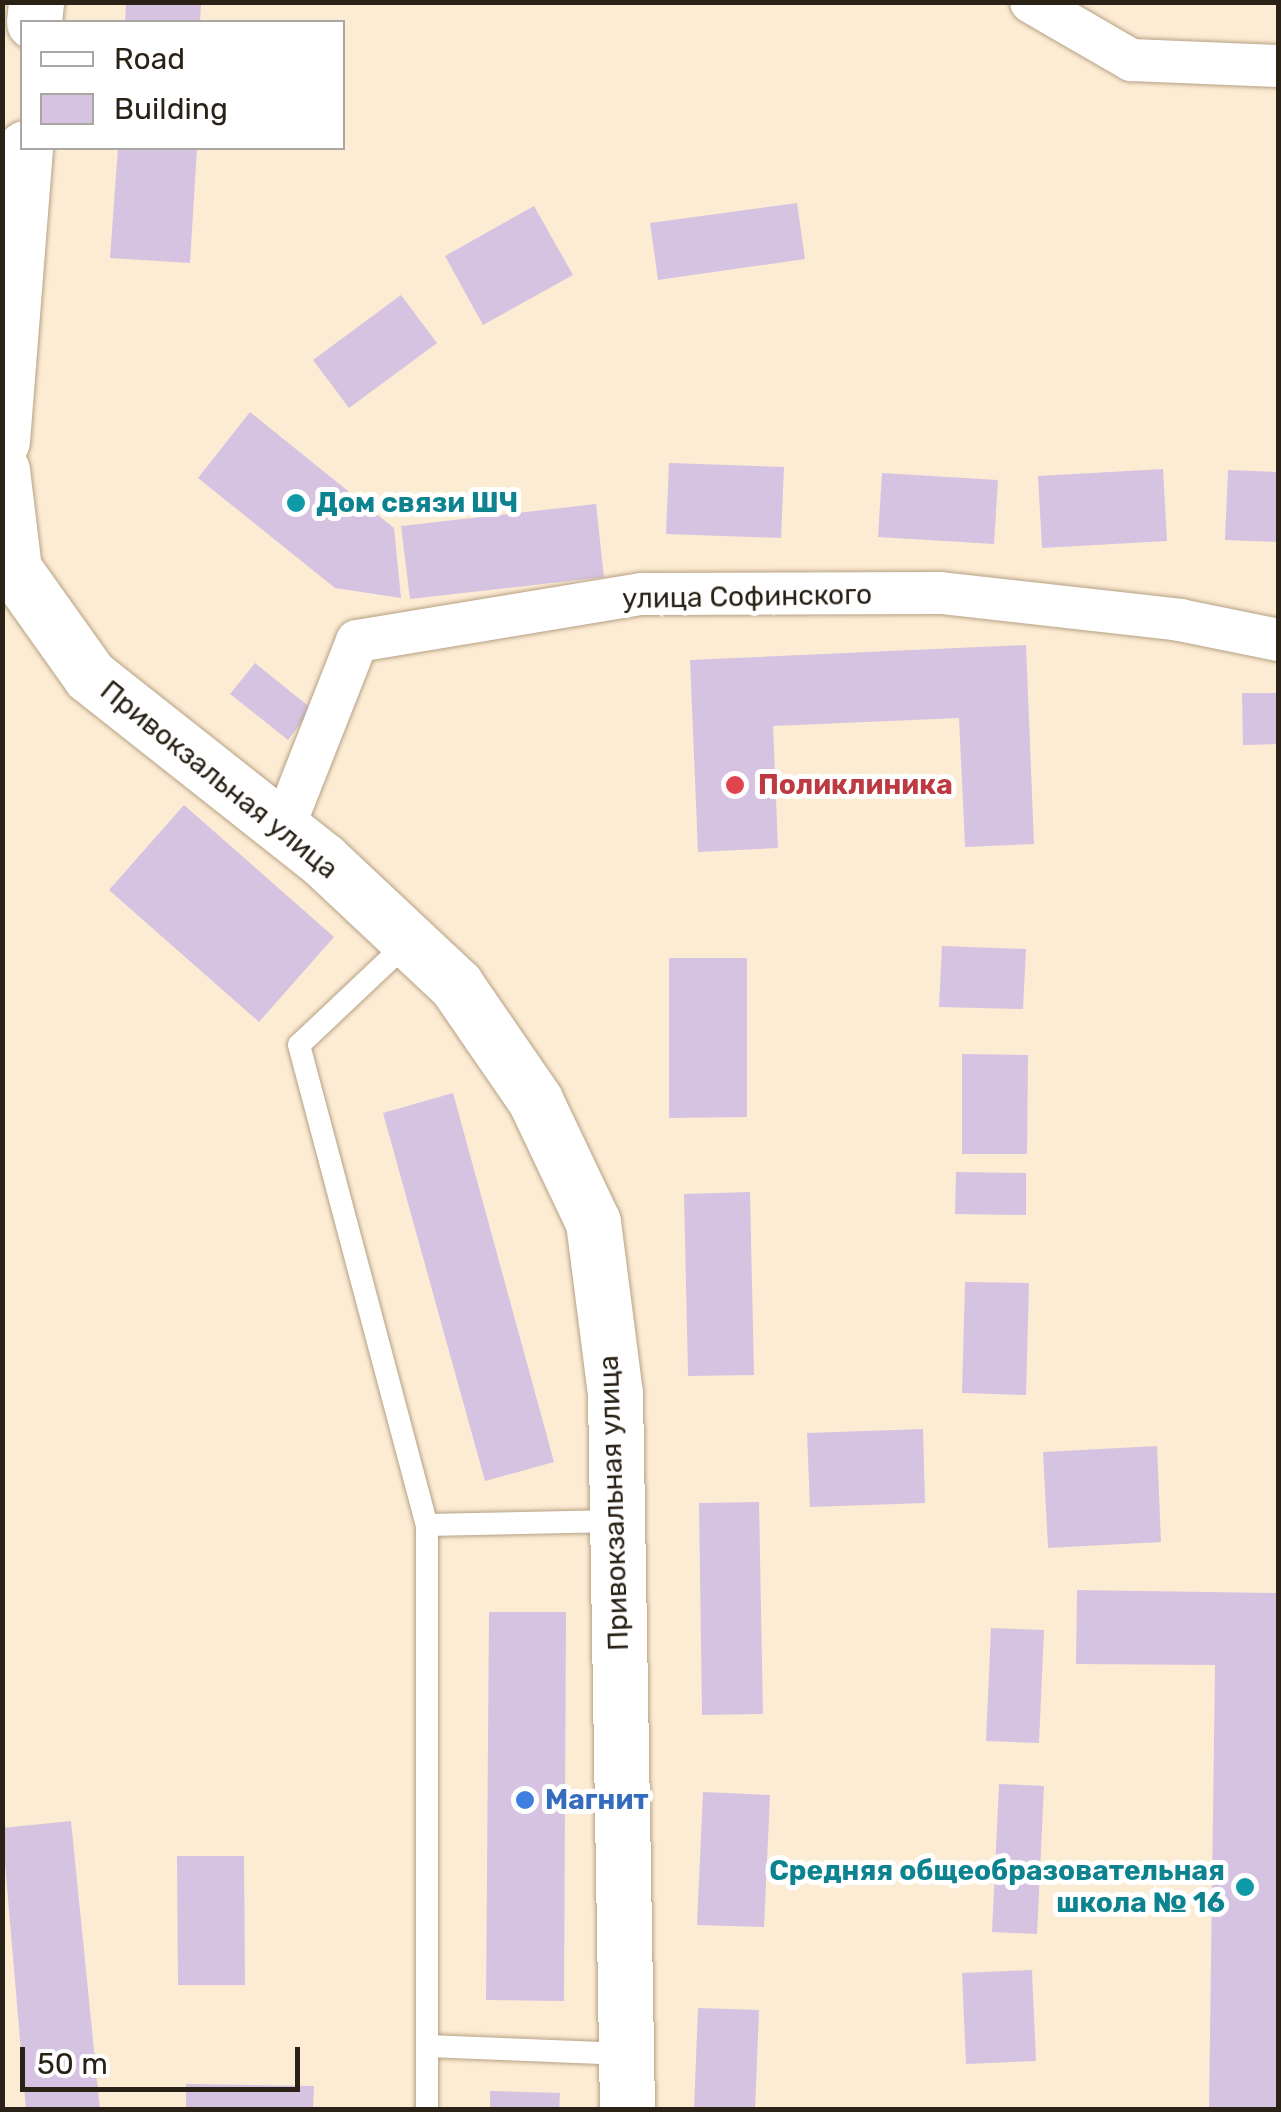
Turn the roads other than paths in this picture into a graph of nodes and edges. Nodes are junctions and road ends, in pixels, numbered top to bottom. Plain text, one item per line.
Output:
1 (1031, 2) edge
2 (1278, 66) edge
3 (25, 150) edge
4 (2, 440) edge
5 (2, 470) edge
6 (1278, 640) edge
7 (283, 829) junction
8 (409, 941) junction
9 (617, 1521) junction
10 (427, 1525) junction
11 (428, 2046) junction
12 (627, 2054) junction
13 (427, 2110) edge
14 (627, 2110) edge

1 - 2 street
3 - 4 main road
5 - 7 main road, Привокзальная улица
6 - 7 street, улица Софинского
7 - 8 main road, Привокзальная улица
8 - 9 main road, Привокзальная улица
8 - 10 lane
9 - 10 lane
9 - 12 main road, Привокзальная улица
10 - 11 lane
11 - 12 lane
11 - 13 lane
12 - 14 main road, Привокзальная улица

